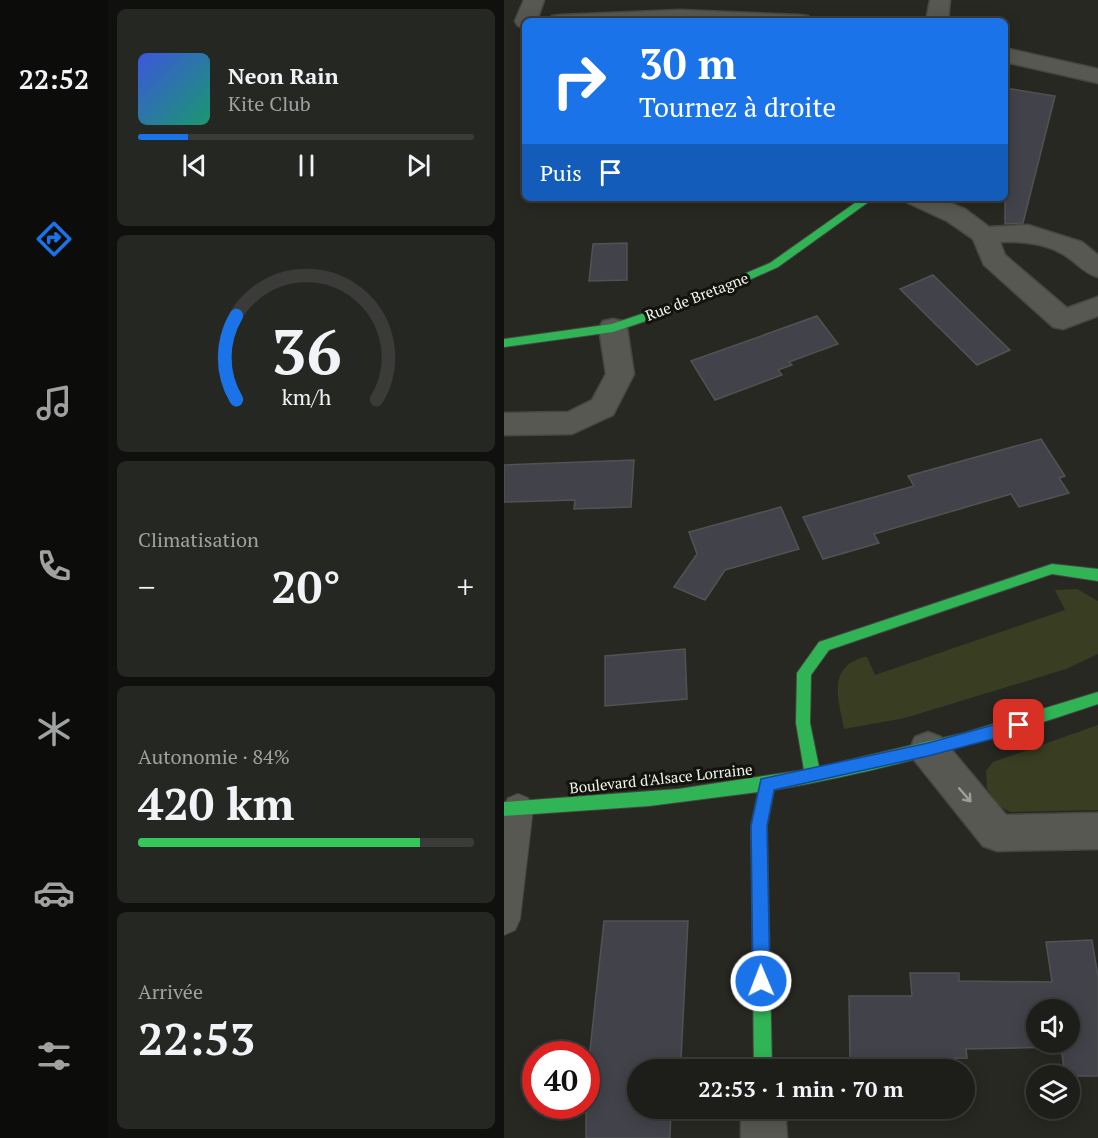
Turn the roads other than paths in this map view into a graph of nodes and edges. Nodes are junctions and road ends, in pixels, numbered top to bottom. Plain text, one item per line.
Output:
1 (534, 0) edge
2 (940, 0) edge
3 (647, 9) edge
4 (527, 18) edge
5 (582, 18) edge
6 (777, 18) edge
7 (937, 18) edge
8 (522, 22) edge
9 (504, 23) edge
10 (1008, 56) edge
11 (1098, 76) edge
12 (866, 201) edge
13 (924, 201) edge
14 (984, 235) junction
15 (1098, 268) edge
16 (1098, 306) edge
17 (613, 328) junction
18 (504, 343) edge
19 (504, 424) edge
20 (1098, 575) edge
21 (1098, 698) edge
22 (928, 749) junction
23 (813, 775) junction
24 (767, 784) junction
25 (511, 808) edge
26 (1098, 831) edge
27 (504, 919) edge
28 (763, 1059) edge
29 (764, 1119) edge
30 (764, 1138) edge

1 - 4 street
2 - 7 street
3 - 5 street
3 - 6 street
8 - 9 street
10 - 11 street
12 - 17 street, Rue de Bretagne
13 - 14 street
14 - 15 street
14 - 16 street
17 - 18 street, Rue de Bretagne
17 - 19 street
20 - 23 street
21 - 22 street, Boulevard d'Alsace Lorraine
22 - 23 street, Boulevard d'Alsace Lorraine
22 -> 26 street
23 - 24 street, Boulevard d'Alsace Lorraine
24 - 25 street, Boulevard d'Alsace Lorraine
24 - 28 street
25 - 27 lane
29 - 30 street

